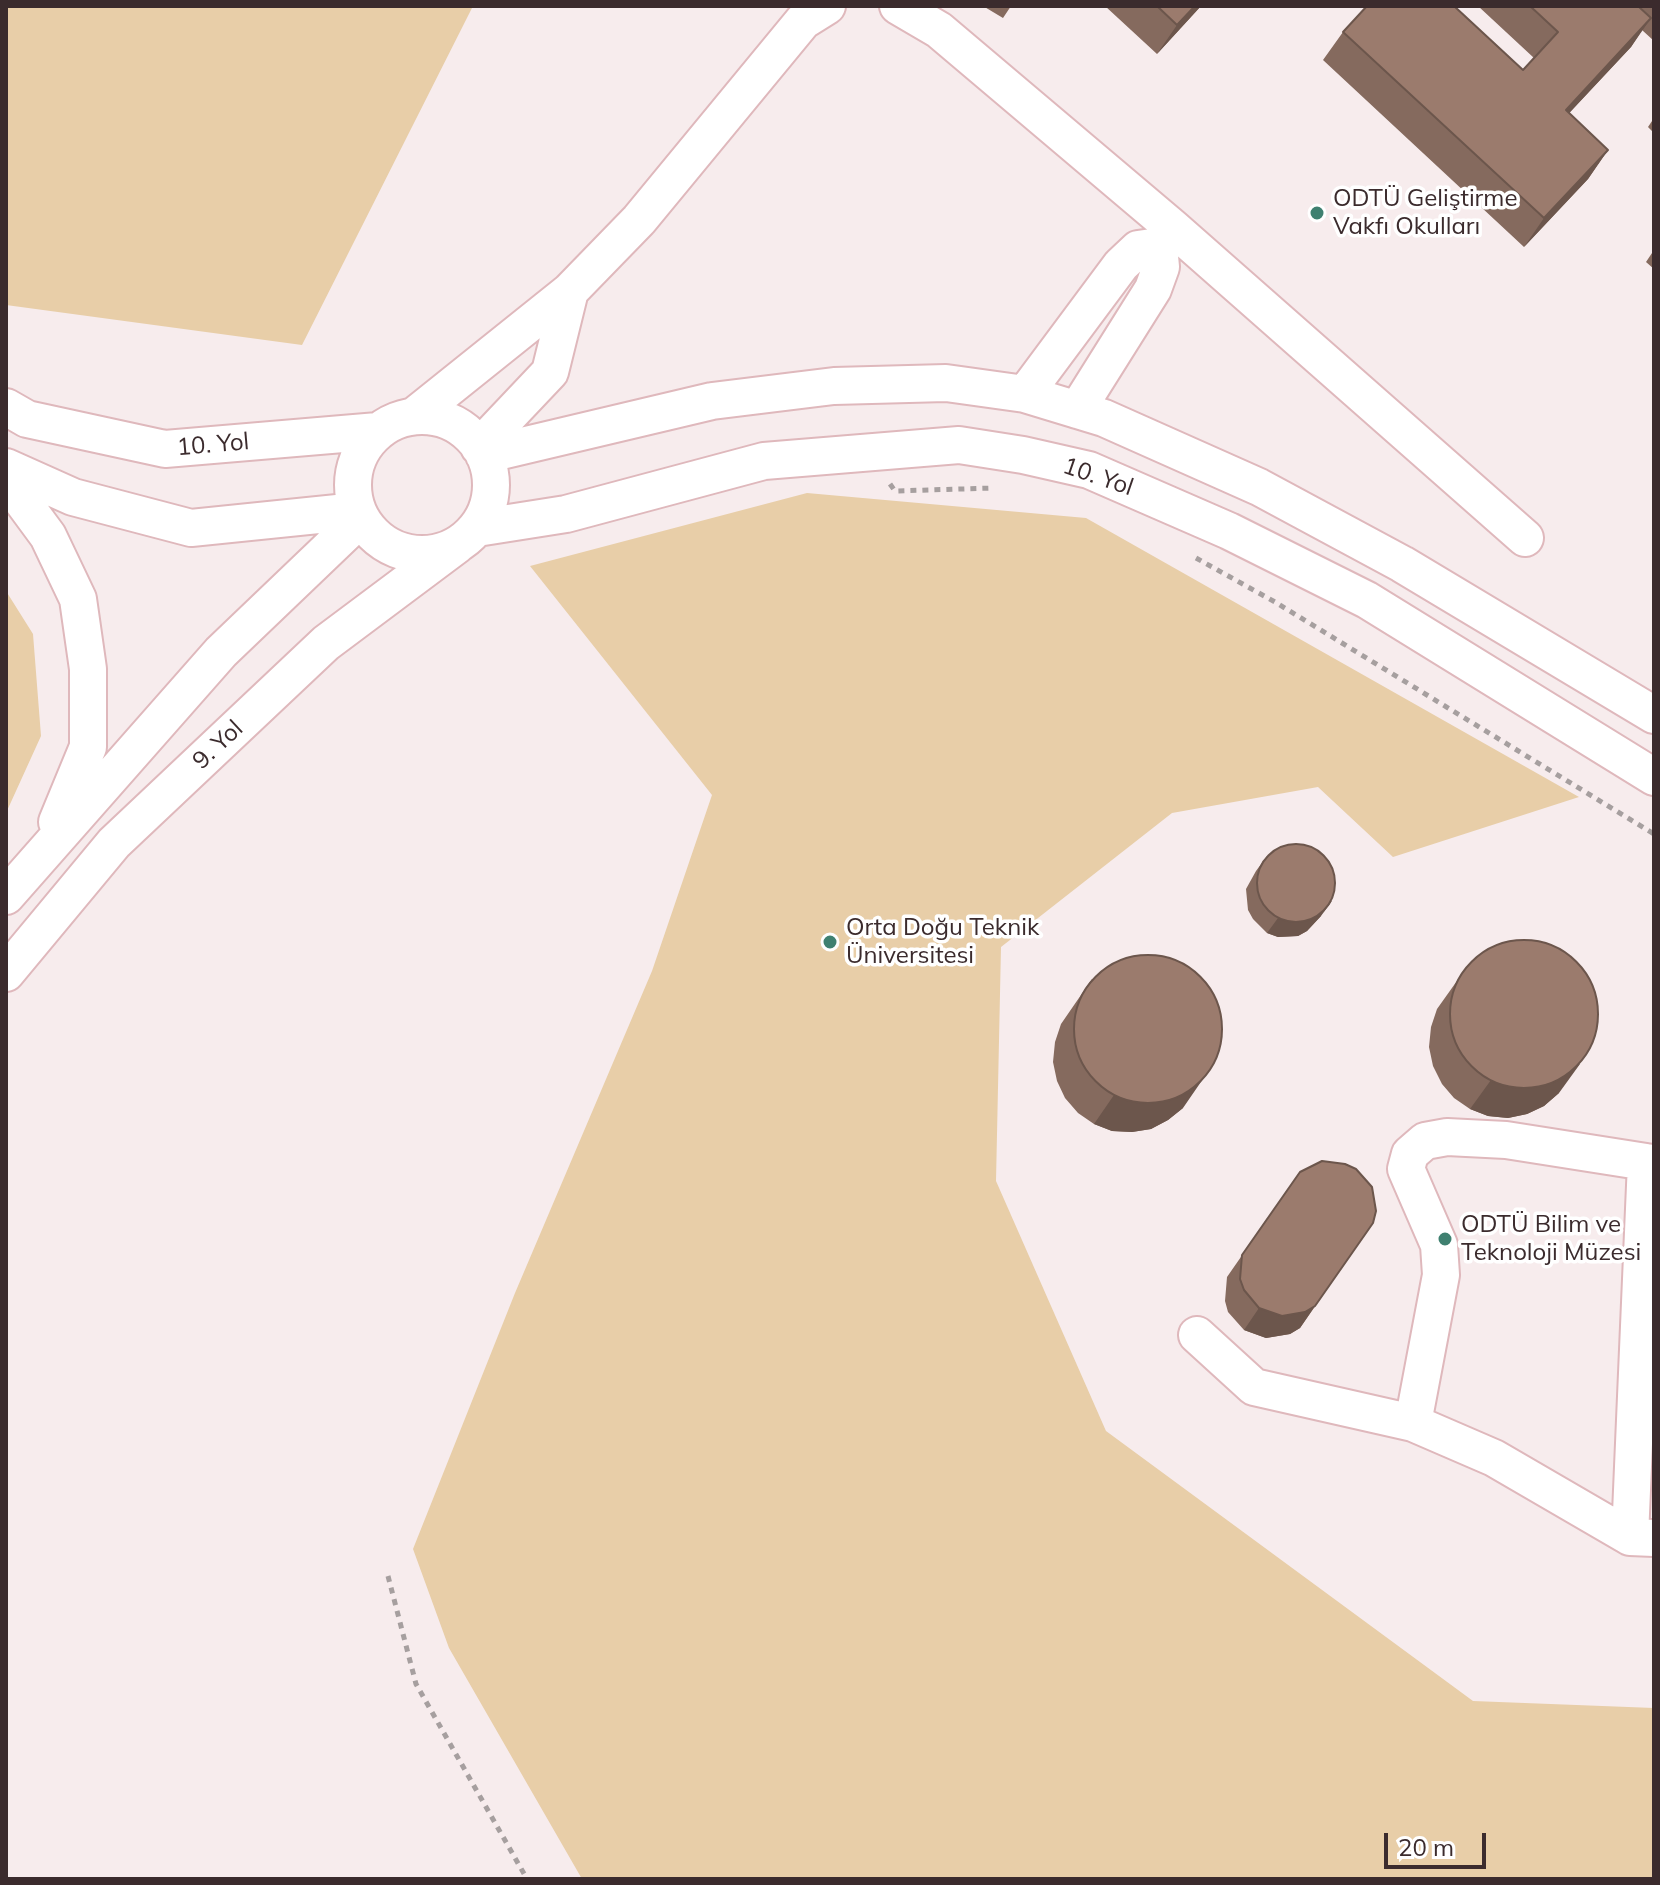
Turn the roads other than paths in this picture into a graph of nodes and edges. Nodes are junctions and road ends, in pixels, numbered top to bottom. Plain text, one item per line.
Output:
1 (898, 6) edge
2 (808, 11) edge
3 (1166, 237) junction
4 (570, 291) junction
5 (1025, 394) junction
6 (6, 407) edge
7 (1077, 410) junction
8 (414, 416) junction
9 (378, 431) junction
10 (482, 451) junction
11 (6, 467) edge
12 (6, 479) edge
13 (359, 515) junction
14 (467, 537) junction
15 (1525, 538) dead end
16 (1654, 715) edge
17 (1654, 777) edge
18 (47, 847) junction
19 (6, 896) edge
20 (6, 973) edge
21 (1650, 1163) edge
22 (1197, 1335) dead end
23 (1413, 1423) junction
24 (1642, 1537) edge

1 - 3 street
2 - 4 street, 10. Yol
3 - 5 street
3 - 7 street
3 - 15 street
4 - 8 street, 10. Yol
4 - 10 street
5 - 7 street
5 - 10 street
6 - 9 street, 10. Yol
7 - 16 street
8 - 9 street, 10. Yol
8 - 10 street
9 - 13 street
10 - 14 street
11 - 13 street
12 - 18 street
13 - 14 street, 10. Yol
13 - 18 street
14 - 17 street, 10. Yol
14 - 20 street, 9. Yol
18 - 19 street
21 - 23 street
21 - 24 street
22 - 23 street
23 - 24 street

